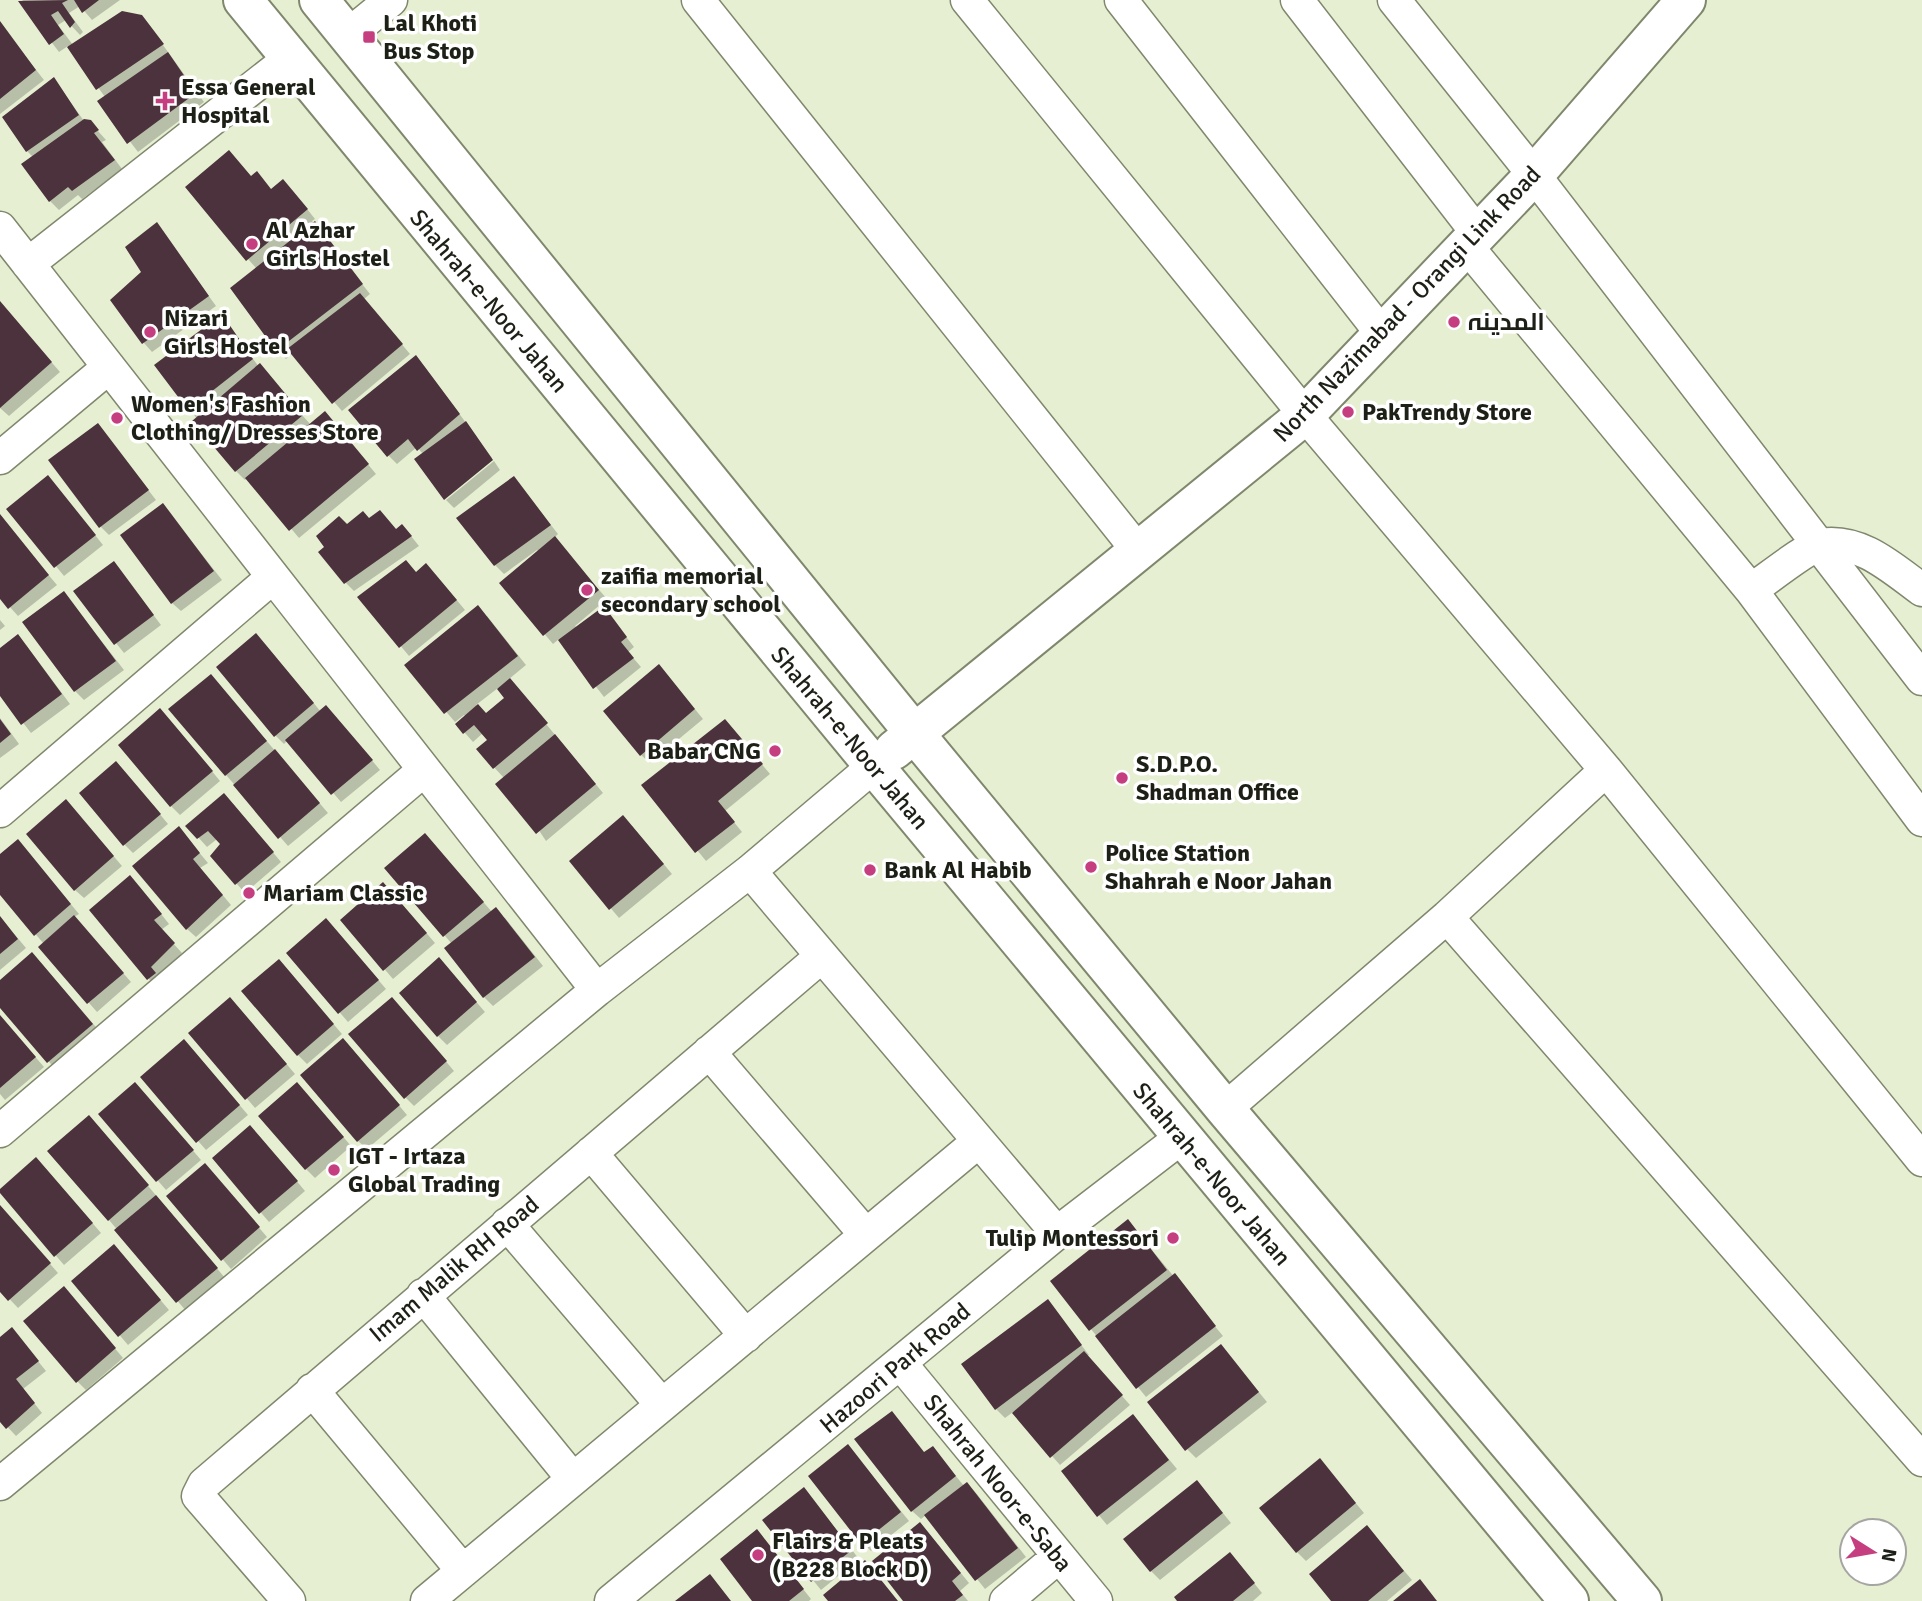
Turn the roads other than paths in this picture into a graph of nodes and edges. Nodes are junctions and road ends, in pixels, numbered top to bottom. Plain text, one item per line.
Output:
1 (243, 0) edge
2 (319, 0) edge
3 (391, 0) edge
4 (698, 0) edge
5 (967, 0) edge
6 (1121, 0) edge
7 (1297, 0) edge
8 (1394, 0) edge
9 (1686, 0) edge
10 (347, 36) junction
11 (289, 59) junction
12 (1534, 175) junction
13 (0, 228) edge
14 (1471, 239) junction
15 (28, 264) junction
16 (1382, 334) junction
17 (109, 367) junction
18 (1305, 415) junction
19 (0, 457) edge
20 (1818, 545) junction
21 (1139, 552) junction
22 (273, 577) junction
23 (1752, 590) junction
24 (1922, 590) edge
25 (1922, 679) edge
26 (915, 734) junction
27 (874, 766) junction
28 (424, 770) junction
29 (1606, 770) junction
30 (0, 811) edge
31 (1922, 820) edge
32 (750, 871) junction
33 (1447, 917) junction
34 (822, 956) junction
35 (597, 990) junction
36 (709, 1052) junction
37 (1225, 1109) junction
38 (0, 1131) edge
39 (1182, 1137) junction
40 (979, 1141) junction
41 (591, 1153) junction
42 (1922, 1160) edge
43 (507, 1224) junction
44 (1057, 1233) junction
45 (866, 1235) junction
46 (423, 1295) junction
47 (746, 1336) junction
48 (901, 1364) junction
49 (312, 1390) junction
50 (662, 1405) junction
51 (1490, 1420) junction
52 (1447, 1455) junction
53 (1922, 1460) edge
54 (573, 1479) junction
55 (0, 1483) edge
56 (1058, 1557) junction
57 (463, 1571) junction
58 (289, 1601) edge
59 (426, 1601) edge
60 (611, 1601) edge
61 (1006, 1601) edge
62 (1096, 1601) edge
63 (1569, 1601) edge
64 (1642, 1601) edge

1 - 11 main road, Shahrah-e-Noor Jahan
2 - 10 main road
3 - 10 street
4 - 21 street
5 - 18 street
6 - 16 street
7 - 14 street
8 - 12 street
9 - 12 main road, North Nazimabad - Orangi Link Road
10 - 26 main road
11 - 15 street
11 - 27 main road, Shahrah-e-Noor Jahan
12 - 14 main road, North Nazimabad - Orangi Link Road
12 - 20 street
13 - 15 street
14 - 16 main road, North Nazimabad - Orangi Link Road
14 - 23 street
15 - 17 street
16 - 18 main road, North Nazimabad - Orangi Link Road
17 - 19 street
17 - 22 street
18 - 21 main road, North Nazimabad - Orangi Link Road
18 - 29 street
20 - 23 street
20 - 24 street
20 - 25 street
21 - 26 main road, North Nazimabad - Orangi Link Road
22 - 28 street
22 - 30 street
23 - 31 street
26 - 27 main road, North Nazimabad - Orangi Link Road
26 - 37 main road
27 - 32 street
27 - 39 main road, Shahrah-e-Noor Jahan
28 - 35 street
28 - 38 street
29 - 33 street
29 - 42 street
32 - 34 street
32 - 35 street
33 - 37 street
33 - 53 street
34 - 36 street, Imam Malik RH Road
34 - 40 street
35 - 55 street
36 - 41 street, Imam Malik RH Road
36 - 45 street
37 - 51 main road
39 - 44 street, Hazoori Park Road
39 - 52 main road, Shahrah-e-Noor Jahan
40 - 44 street
40 - 45 street
41 - 43 street, Imam Malik RH Road
41 - 47 street
43 - 46 street, Imam Malik RH Road
43 - 50 street
44 - 48 street, Hazoori Park Road
45 - 47 street
46 - 49 street, Imam Malik RH Road
46 - 54 street
47 - 50 street
48 - 56 street, Shahrah Noor-e-Saba
48 - 60 street, Hazoori Park Road
49 - 57 street
49 - 58 street, Imam Malik RH Road
50 - 54 street
51 - 52 main road
51 - 64 main road
52 - 63 main road, Shahrah-e-Noor Jahan
54 - 57 street
56 - 61 street
56 - 62 street, Shahrah Noor-e-Saba
57 - 59 street

